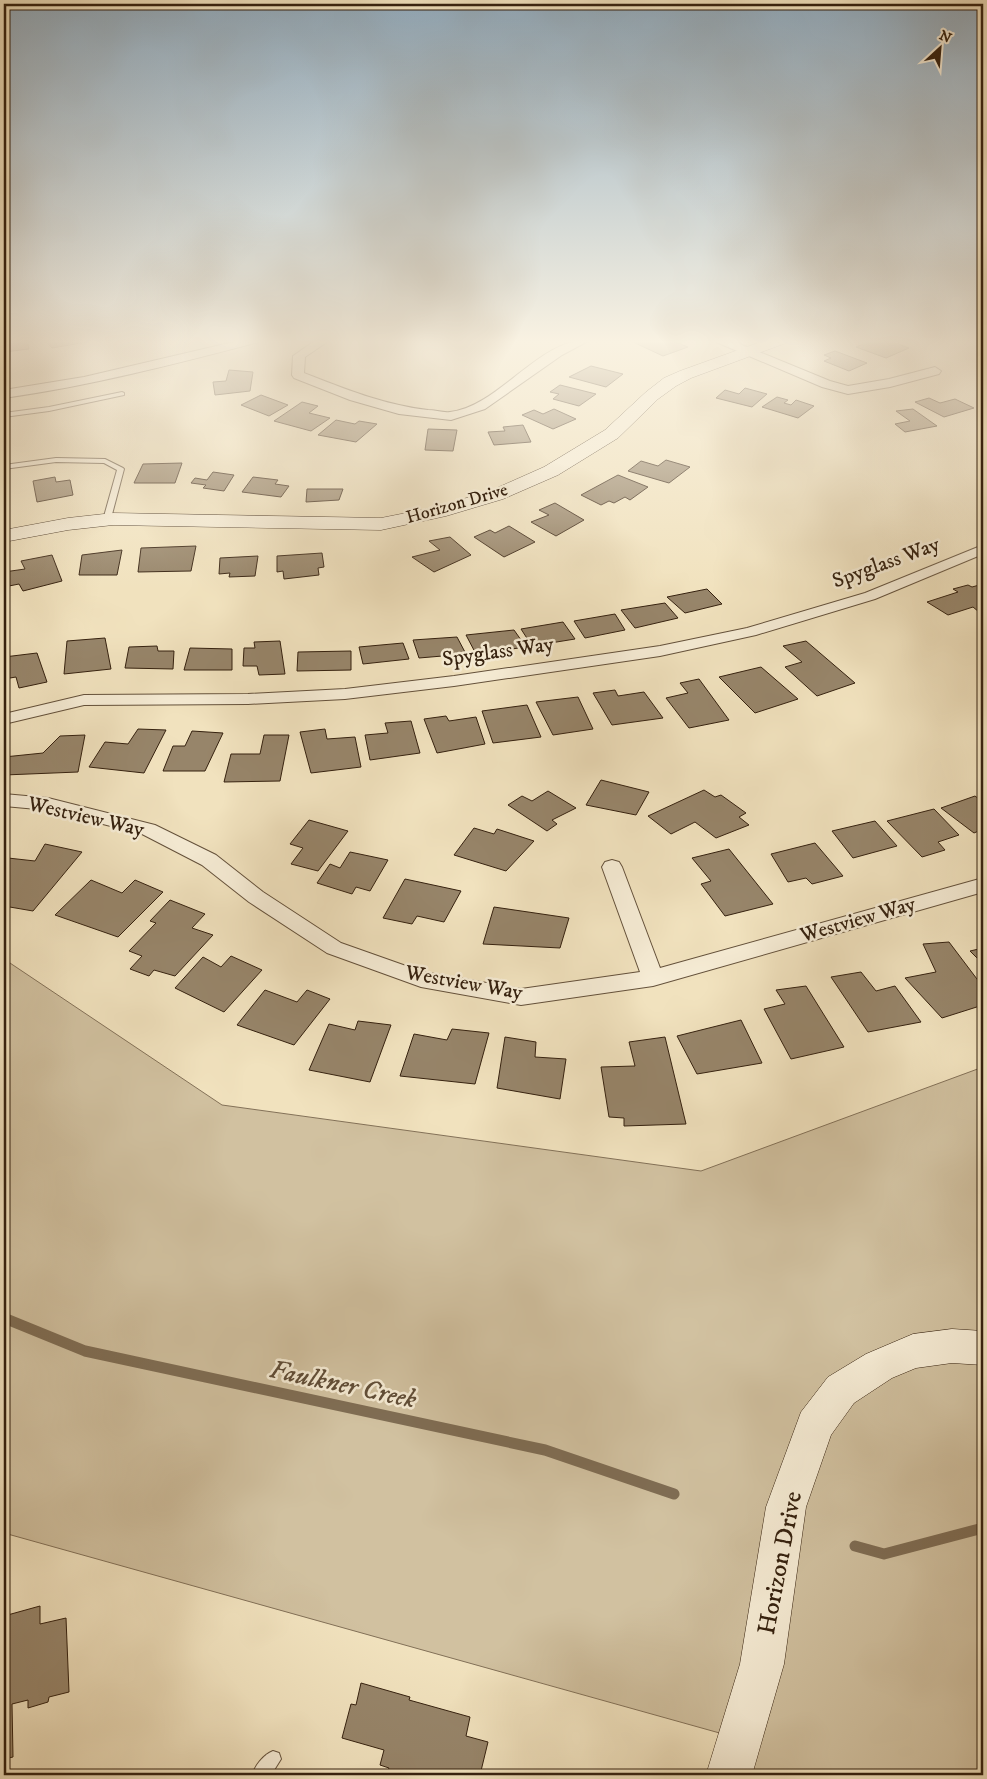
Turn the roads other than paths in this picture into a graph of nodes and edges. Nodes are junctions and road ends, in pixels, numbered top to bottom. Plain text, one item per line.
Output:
1 (624, 423) edge
2 (4, 467) edge
3 (107, 520) junction
4 (4, 536) edge
5 (983, 550) edge
6 (4, 719) edge
7 (4, 800) edge
8 (612, 867) dead end
9 (983, 885) edge
10 (653, 978) junction
11 (983, 1348) edge
12 (273, 1759) dead end
13 (260, 1775) edge
14 (729, 1775) edge

1 - 3 street, Horizon Drive
2 - 3 lane
3 - 4 street, Horizon Drive
5 - 6 street, Spyglass Way
7 - 10 street, Westview Way
8 - 10 street
9 - 10 street, Westview Way
11 - 14 street, Horizon Drive
12 - 13 lane

